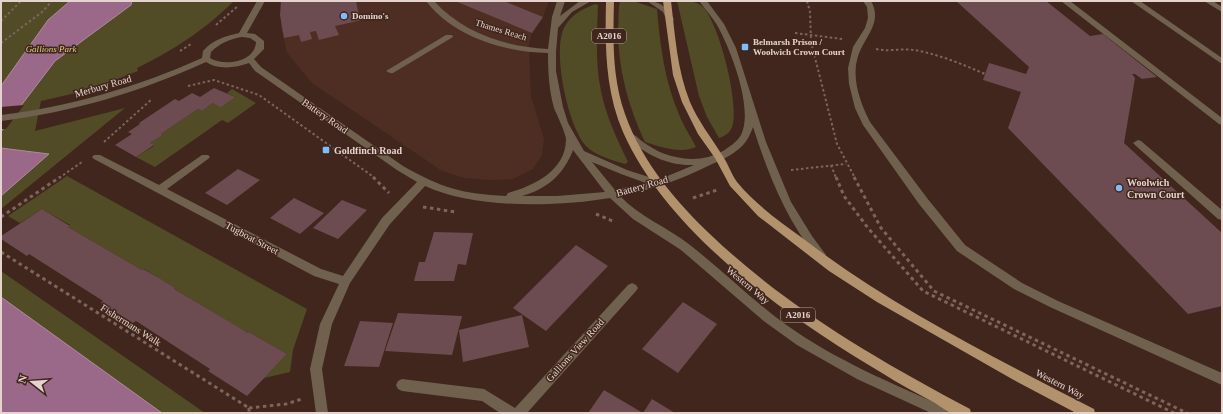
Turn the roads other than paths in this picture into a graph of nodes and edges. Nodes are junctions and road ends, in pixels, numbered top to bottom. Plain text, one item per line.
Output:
1 (261, 1) edge
2 (430, 1) edge
3 (562, 1) edge
4 (587, 1) edge
5 (610, 1) edge
6 (650, 1) edge
7 (668, 1) edge
8 (704, 1) edge
9 (867, 1) edge
10 (1065, 1) edge
11 (1135, 1) edge
12 (1208, 1) edge
13 (1222, 10) edge
14 (670, 19) junction
15 (554, 31) junction
16 (242, 35) junction
17 (449, 38) dead end
18 (552, 51) junction
19 (206, 59) junction
20 (250, 59) junction
21 (1222, 62) edge
22 (390, 71) dead end
23 (749, 103) junction
24 (1, 118) edge
25 (1222, 122) edge
26 (631, 137) junction
27 (571, 138) junction
28 (1138, 143) dead end
29 (581, 153) junction
30 (97, 156) dead end
31 (719, 157) junction
32 (205, 158) dead end
33 (423, 182) junction
34 (657, 183) junction
35 (160, 190) junction
36 (613, 195) junction
37 (493, 198) junction
38 (1222, 216) edge
39 (833, 268) junction
40 (346, 281) junction
41 (632, 288) dead end
42 (1222, 379) edge
43 (402, 385) dead end
44 (322, 413) edge
45 (511, 413) edge
46 (518, 413) edge
47 (945, 413) edge
48 (965, 413) edge
49 (1089, 413) edge

1 - 16 street
2 - 18 street, Thames Reach
3 - 15 street, Western Way
4 - 15 street
5 - 26 main road, Western Way / A2016
6 - 14 street
7 - 14 main road, Western Way
8 - 23 street, Western Way
9 - 42 street
10 - 25 street
11 - 21 street
12 - 13 street
14 - 31 main road, Western Way
15 - 18 street, Western Way
16 - 19 street
16 - 20 street
17 - 22 street
18 - 27 street, Western Way
19 - 20 street
19 - 24 street, Merbury Road
20 - 33 street, Battery Road
23 - 31 street, Battery Road
23 - 39 street, Western Way
26 - 31 street, Western Way / A2016
26 - 34 main road, Western Way / A2016
27 - 29 street, Western Way
27 - 37 street, Battery Road
28 - 38 street
29 - 34 street
29 - 36 street, Western Way
30 - 35 street, Tugboat Street
31 - 34 street, Battery Road
31 - 39 main road, Western Way
32 - 35 street
33 - 37 street, Battery Road
33 - 40 street
34 - 36 street, Battery Road
34 - 48 main road, Western Way / A2016
35 - 40 street, Tugboat Street
36 - 37 street, Battery Road
36 - 47 street, Western Way / A2016
39 - 49 main road, Western Way
40 - 44 street
41 - 46 street, Gallions View Road
43 - 45 street

